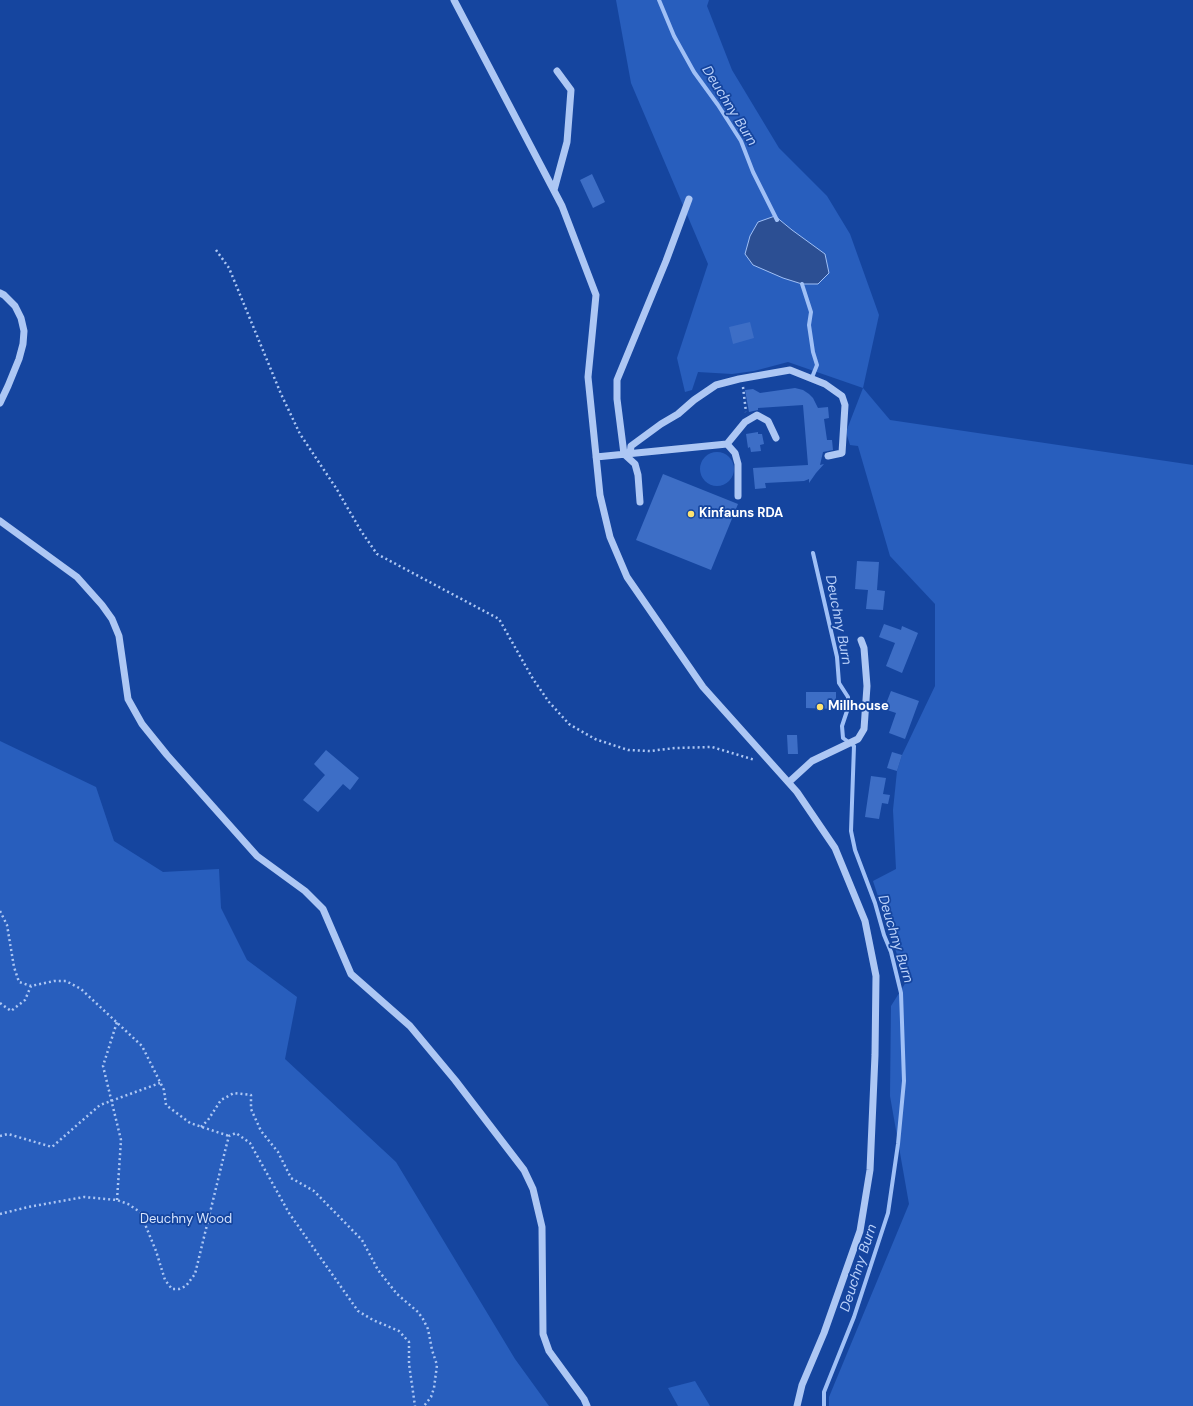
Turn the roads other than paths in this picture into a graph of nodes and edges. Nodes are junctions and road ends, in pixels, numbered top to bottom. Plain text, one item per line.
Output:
1 (454, 0) edge
2 (557, 71) dead end
3 (554, 190) junction
4 (689, 199) dead end
5 (0, 293) edge
6 (0, 403) edge
7 (776, 438) dead end
8 (727, 444) junction
9 (627, 454) junction
10 (828, 456) dead end
11 (596, 457) junction
12 (738, 496) dead end
13 (640, 502) dead end
14 (0, 521) edge
15 (861, 640) dead end
16 (788, 782) junction
17 (588, 1406) edge
18 (797, 1406) edge

1 - 3 street
2 - 3 street
3 - 11 street
4 - 9 street
5 - 6 street
7 - 8 street
8 - 9 street
8 - 12 street
9 - 10 street
9 - 11 street
9 - 13 street
11 - 16 street
14 - 17 street
15 - 16 street
16 - 18 street

